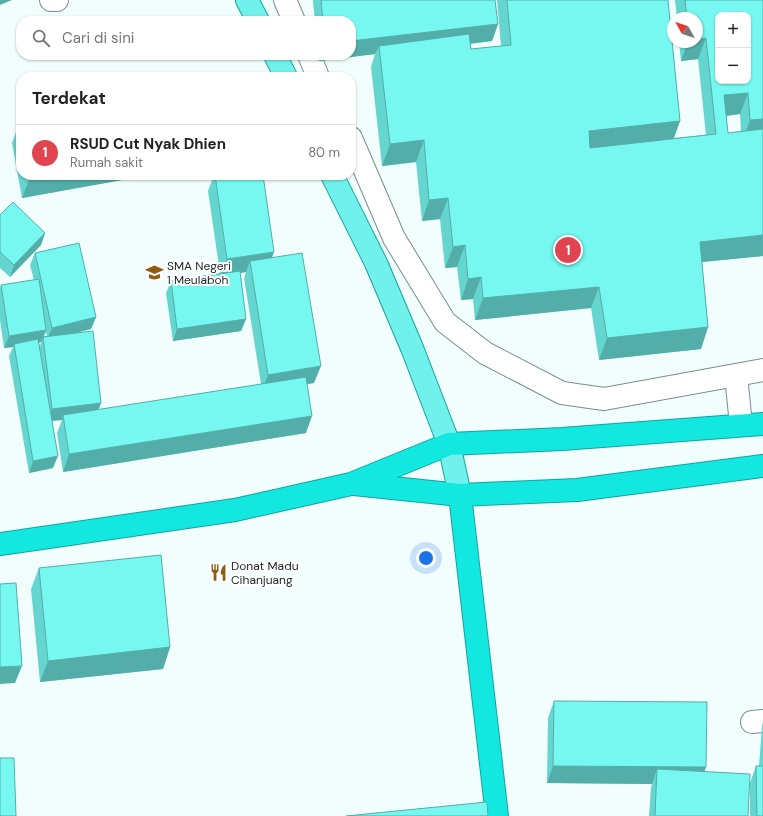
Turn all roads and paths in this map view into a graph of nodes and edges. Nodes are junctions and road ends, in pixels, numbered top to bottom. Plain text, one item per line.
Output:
1 (51, 0) edge
2 (57, 0) edge
3 (247, 0) edge
4 (285, 0) edge
5 (255, 16) edge
6 (292, 16) edge
7 (278, 60) edge
8 (311, 60) edge
9 (284, 72) edge
10 (316, 72) edge
11 (356, 150) edge
12 (334, 180) edge
13 (763, 370) edge
14 (736, 375) junction
15 (763, 424) edge
16 (741, 425) junction
17 (449, 444) junction
18 (763, 466) edge
19 (351, 484) junction
20 (460, 495) junction
21 (0, 544) edge
22 (497, 816) edge

1 - 2 lane
3 - 5 main road
4 - 6 lane
7 - 9 main road
8 - 10 lane
11 - 14 lane
12 - 17 main road
13 - 14 lane
14 - 16 lane
15 - 16 highway
16 - 17 highway
17 - 19 highway
17 - 20 main road
18 - 20 highway
19 - 20 highway
19 - 21 highway
20 - 22 highway

